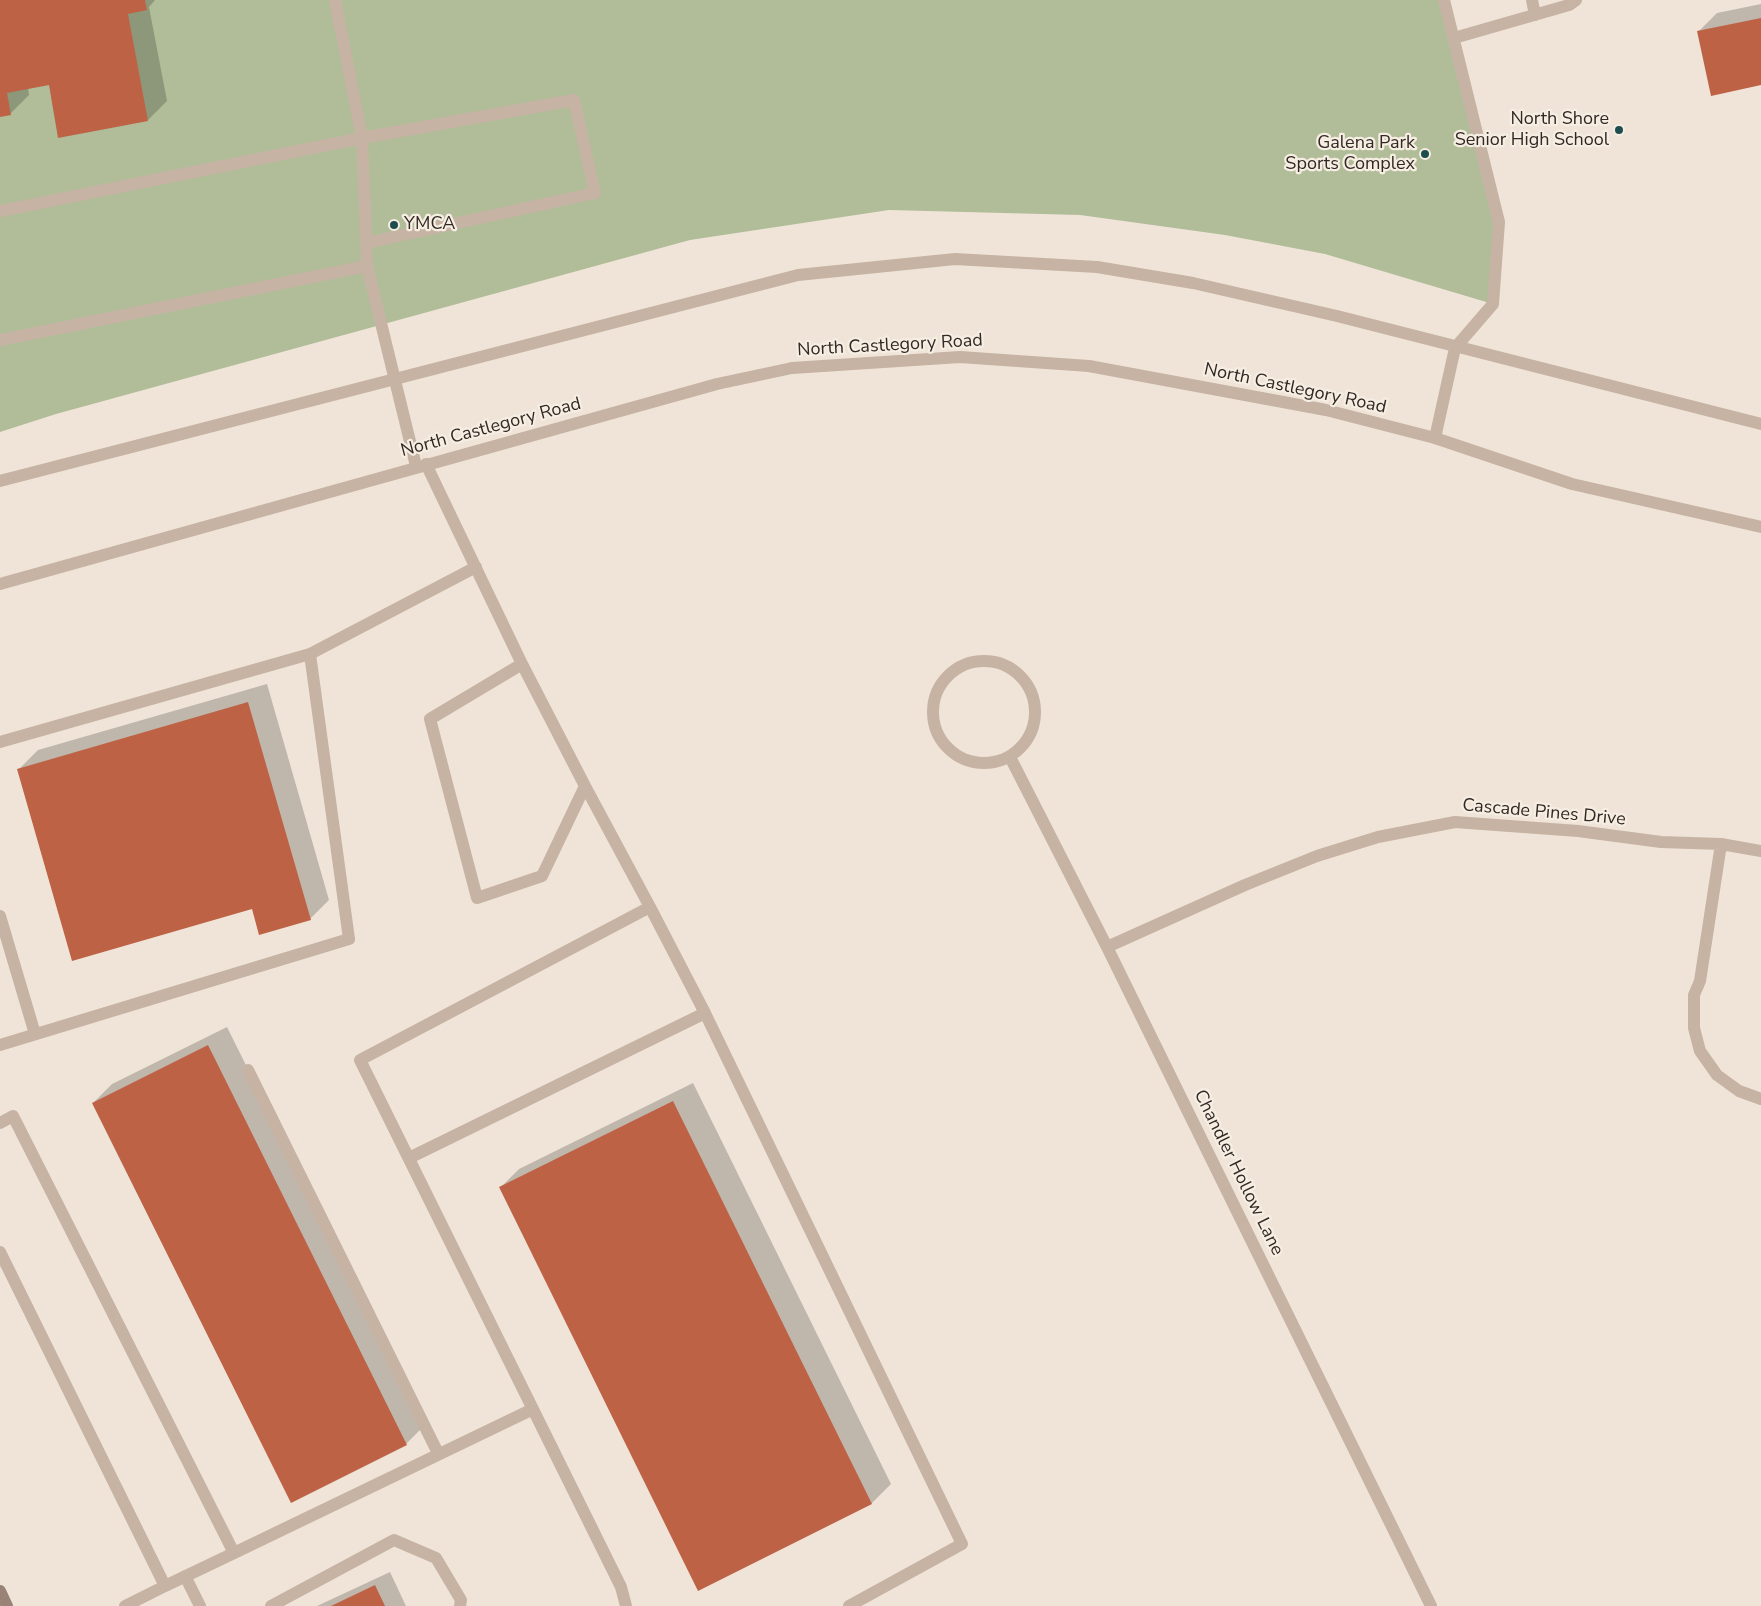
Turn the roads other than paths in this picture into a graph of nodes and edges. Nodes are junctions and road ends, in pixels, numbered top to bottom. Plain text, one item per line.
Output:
1 (335, 0) edge
2 (1444, 0) edge
3 (1532, 0) edge
4 (1576, 0) edge
5 (1535, 15) junction
6 (1454, 38) junction
7 (362, 138) junction
8 (0, 211) edge
9 (366, 242) junction
10 (367, 266) junction
11 (0, 340) edge
12 (1455, 348) junction
13 (395, 380) junction
14 (1761, 424) edge
15 (1436, 438) junction
16 (421, 465) junction
17 (0, 481) edge
18 (1761, 527) edge
19 (476, 567) junction
20 (0, 584) edge
21 (310, 654) junction
22 (522, 664) junction
23 (0, 742) edge
24 (1010, 757) junction
25 (585, 786) junction
26 (1721, 844) junction
27 (1761, 851) edge
28 (650, 907) junction
29 (0, 916) edge
30 (1107, 947) junction
31 (704, 1013) junction
32 (36, 1034) junction
33 (0, 1045) edge
34 (248, 1070) dead end
35 (1761, 1099) edge
36 (0, 1123) edge
37 (409, 1158) junction
38 (0, 1252) edge
39 (533, 1409) junction
40 (438, 1453) junction
41 (234, 1553) junction
42 (185, 1576) junction
43 (165, 1586) junction
44 (0, 1591) edge
45 (7, 1606) edge
46 (125, 1606) edge
47 (200, 1606) edge
48 (271, 1606) edge
49 (460, 1606) edge
50 (626, 1606) edge
51 (849, 1606) edge
52 (1430, 1606) edge

1 - 7 street
2 - 6 street
3 - 5 street
4 - 5 street
5 - 6 street
6 - 12 street
7 - 8 street
7 - 9 street
7 - 9 street
9 - 10 street
10 - 11 street
10 - 13 street
12 - 13 street
12 - 14 street
12 - 15 street
13 - 16 street
13 - 17 street
15 - 16 street, North Castlegory Road
15 - 18 street, North Castlegory Road
16 - 19 street
16 - 20 street, North Castlegory Road
19 - 21 street
19 - 22 street
21 - 23 street
21 - 32 street
22 - 25 street
22 - 25 street
24 - 24 street
24 - 30 street, Chandler Hollow Lane
25 - 28 street
26 - 27 street, Cascade Pines Drive
26 - 30 street, Cascade Pines Drive
26 - 35 street
28 - 31 street
28 - 37 street
29 - 32 street
30 - 52 street, Chandler Hollow Lane
31 - 37 street
31 - 51 street
32 - 33 street
34 - 40 street
36 - 41 street
37 - 39 street
38 - 43 street
39 - 40 street
39 - 50 street
40 - 41 street
41 - 42 street
42 - 43 street
42 - 47 street
43 - 46 street
44 - 45 main road
48 - 49 street

